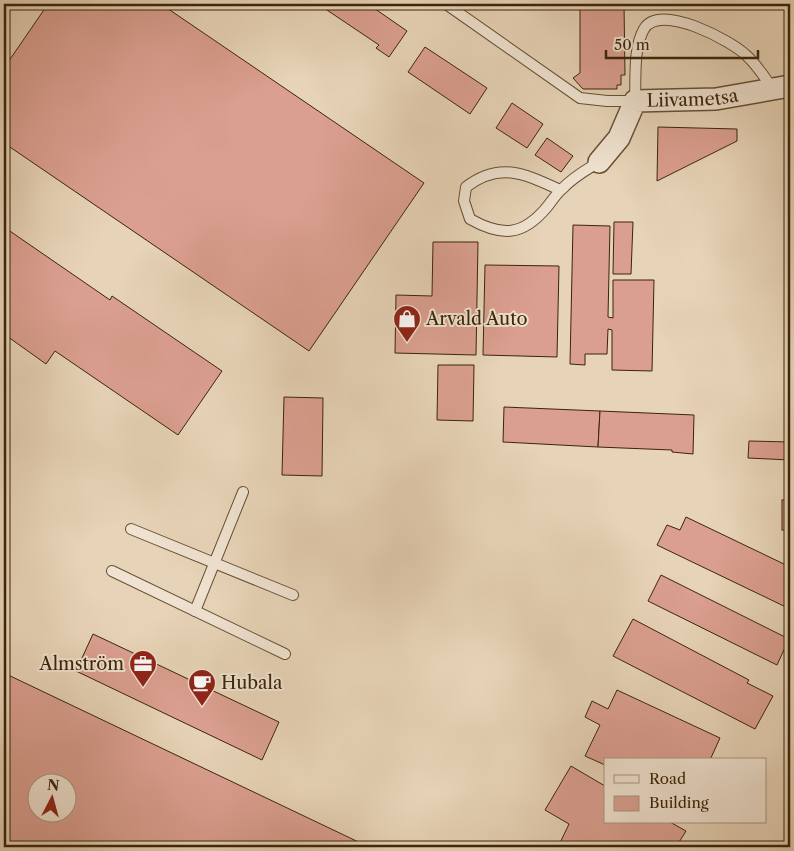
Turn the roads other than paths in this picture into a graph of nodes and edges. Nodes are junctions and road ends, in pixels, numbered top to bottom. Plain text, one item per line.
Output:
1 (446, 4) edge
2 (782, 87) edge
3 (635, 101) junction
4 (599, 162) joint
5 (560, 190) junction
6 (243, 492) dead end
7 (131, 530) dead end
8 (214, 564) junction
9 (112, 571) dead end
10 (293, 595) dead end
11 (196, 611) junction
12 (285, 654) dead end

1 - 3 lane
2 - 3 street, Liivametsa
2 - 3 lane
3 - 4 street, Liivametsa
4 - 5 lane
5 - 5 lane
6 - 8 lane
7 - 8 lane
8 - 10 lane
8 - 11 lane
9 - 11 lane
11 - 12 lane

